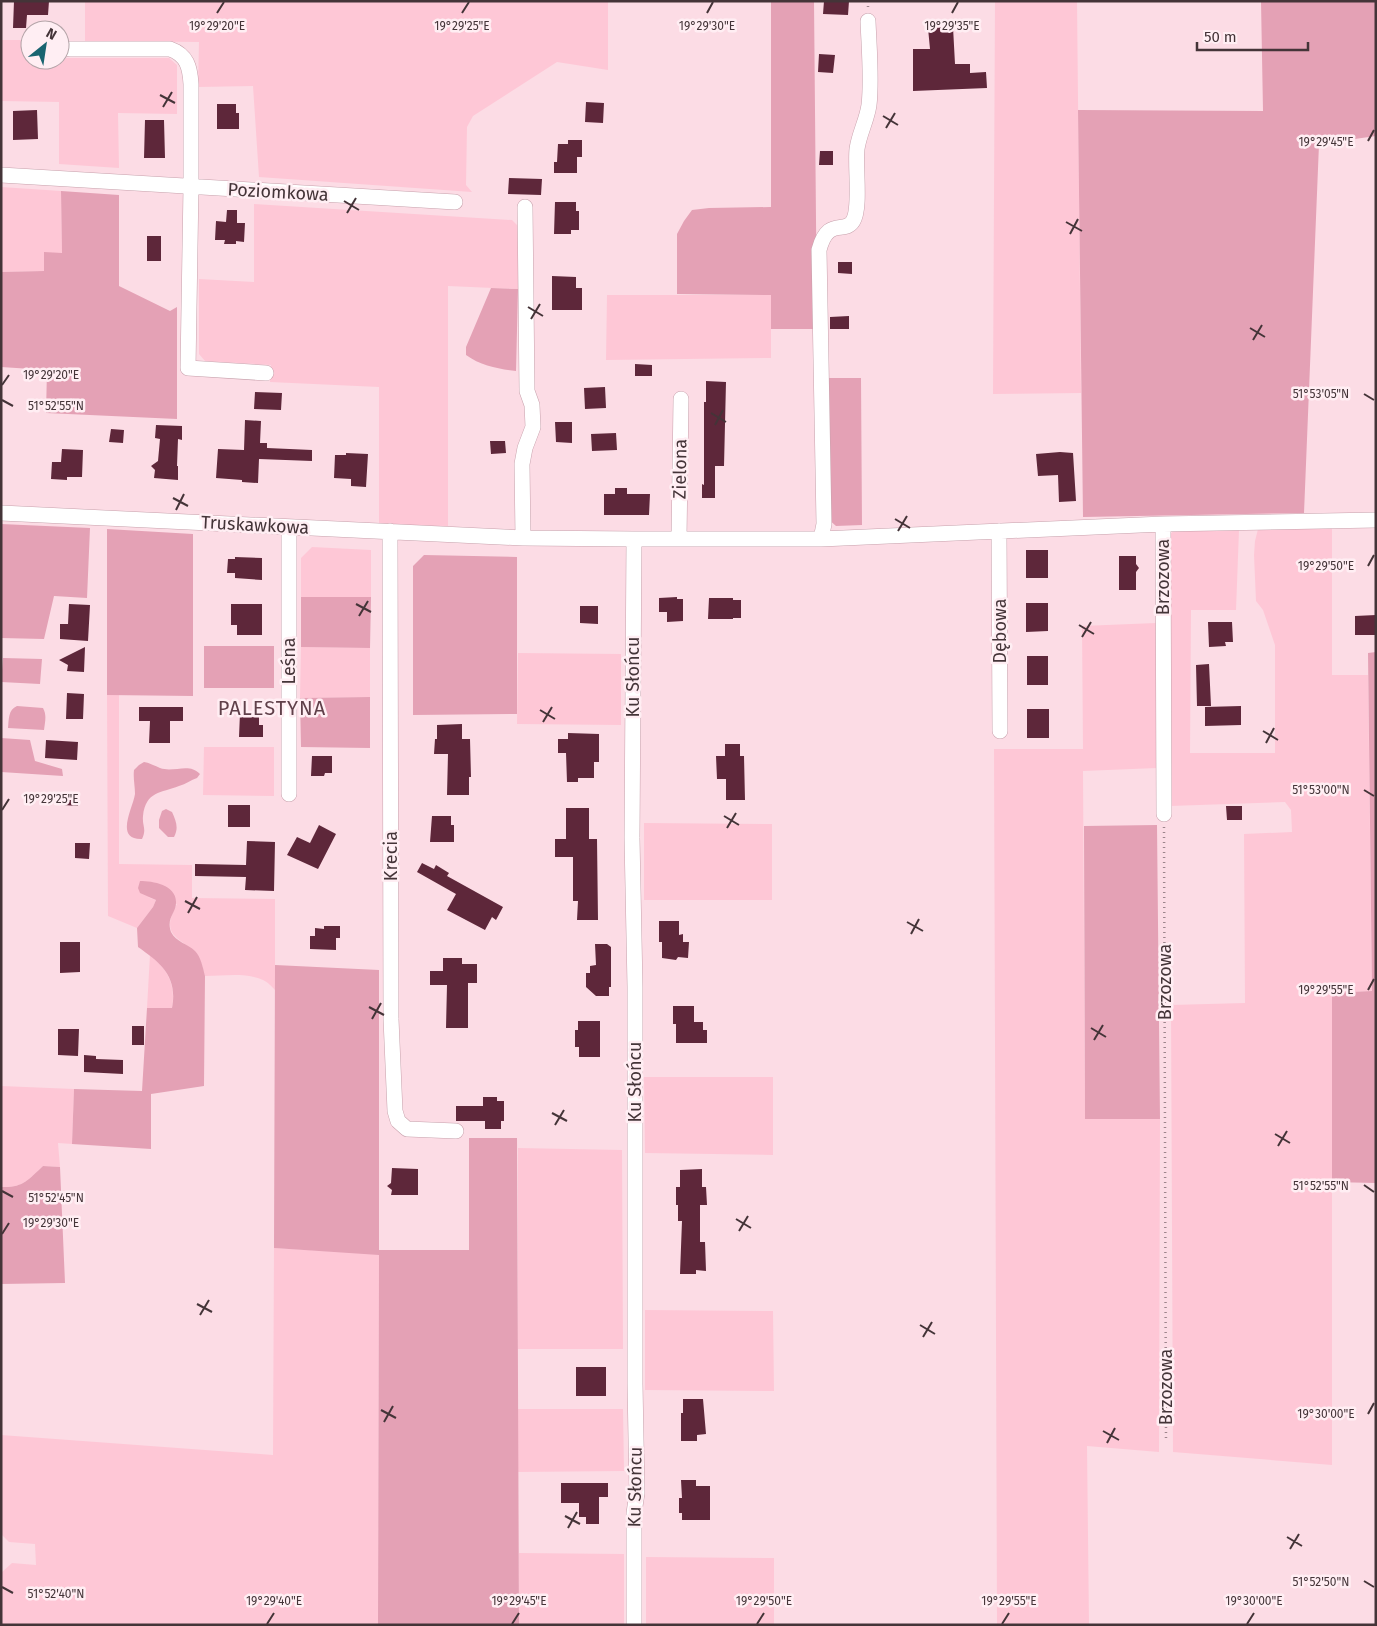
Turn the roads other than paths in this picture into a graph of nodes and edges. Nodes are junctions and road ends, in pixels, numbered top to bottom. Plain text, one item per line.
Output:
1 (868, 21) dead end
2 (70, 49) dead end
3 (1, 176) edge
4 (191, 187) junction
5 (455, 202) dead end
6 (525, 207) dead end
7 (266, 373) dead end
8 (681, 399) dead end
9 (1, 513) edge
10 (1376, 520) edge
11 (1163, 524) junction
12 (289, 527) junction
13 (390, 531) junction
14 (999, 531) junction
15 (523, 538) junction
16 (634, 539) junction
17 (679, 539) junction
18 (821, 539) junction
19 (1000, 731) dead end
20 (290, 794) dead end
21 (1164, 814) road end
22 (456, 1131) dead end
23 (634, 1625) edge

1 - 18 street
2 - 4 street
3 - 4 street, Poziomkowa
4 - 5 street, Poziomkowa
4 - 7 street
6 - 15 street
8 - 17 street, Zielona
9 - 12 street, Truskawkowa
10 - 11 street, Truskawkowa
11 - 14 street, Truskawkowa
11 - 21 street, Brzozowa
12 - 13 street, Truskawkowa
12 - 20 street, Leśna
13 - 15 street, Truskawkowa
13 - 22 street, Krecia
14 - 18 street, Truskawkowa
14 - 19 street, Dębowa
15 - 16 street, Truskawkowa
16 - 17 street, Truskawkowa
16 - 23 street, Ku Słońcu
17 - 18 street, Truskawkowa

